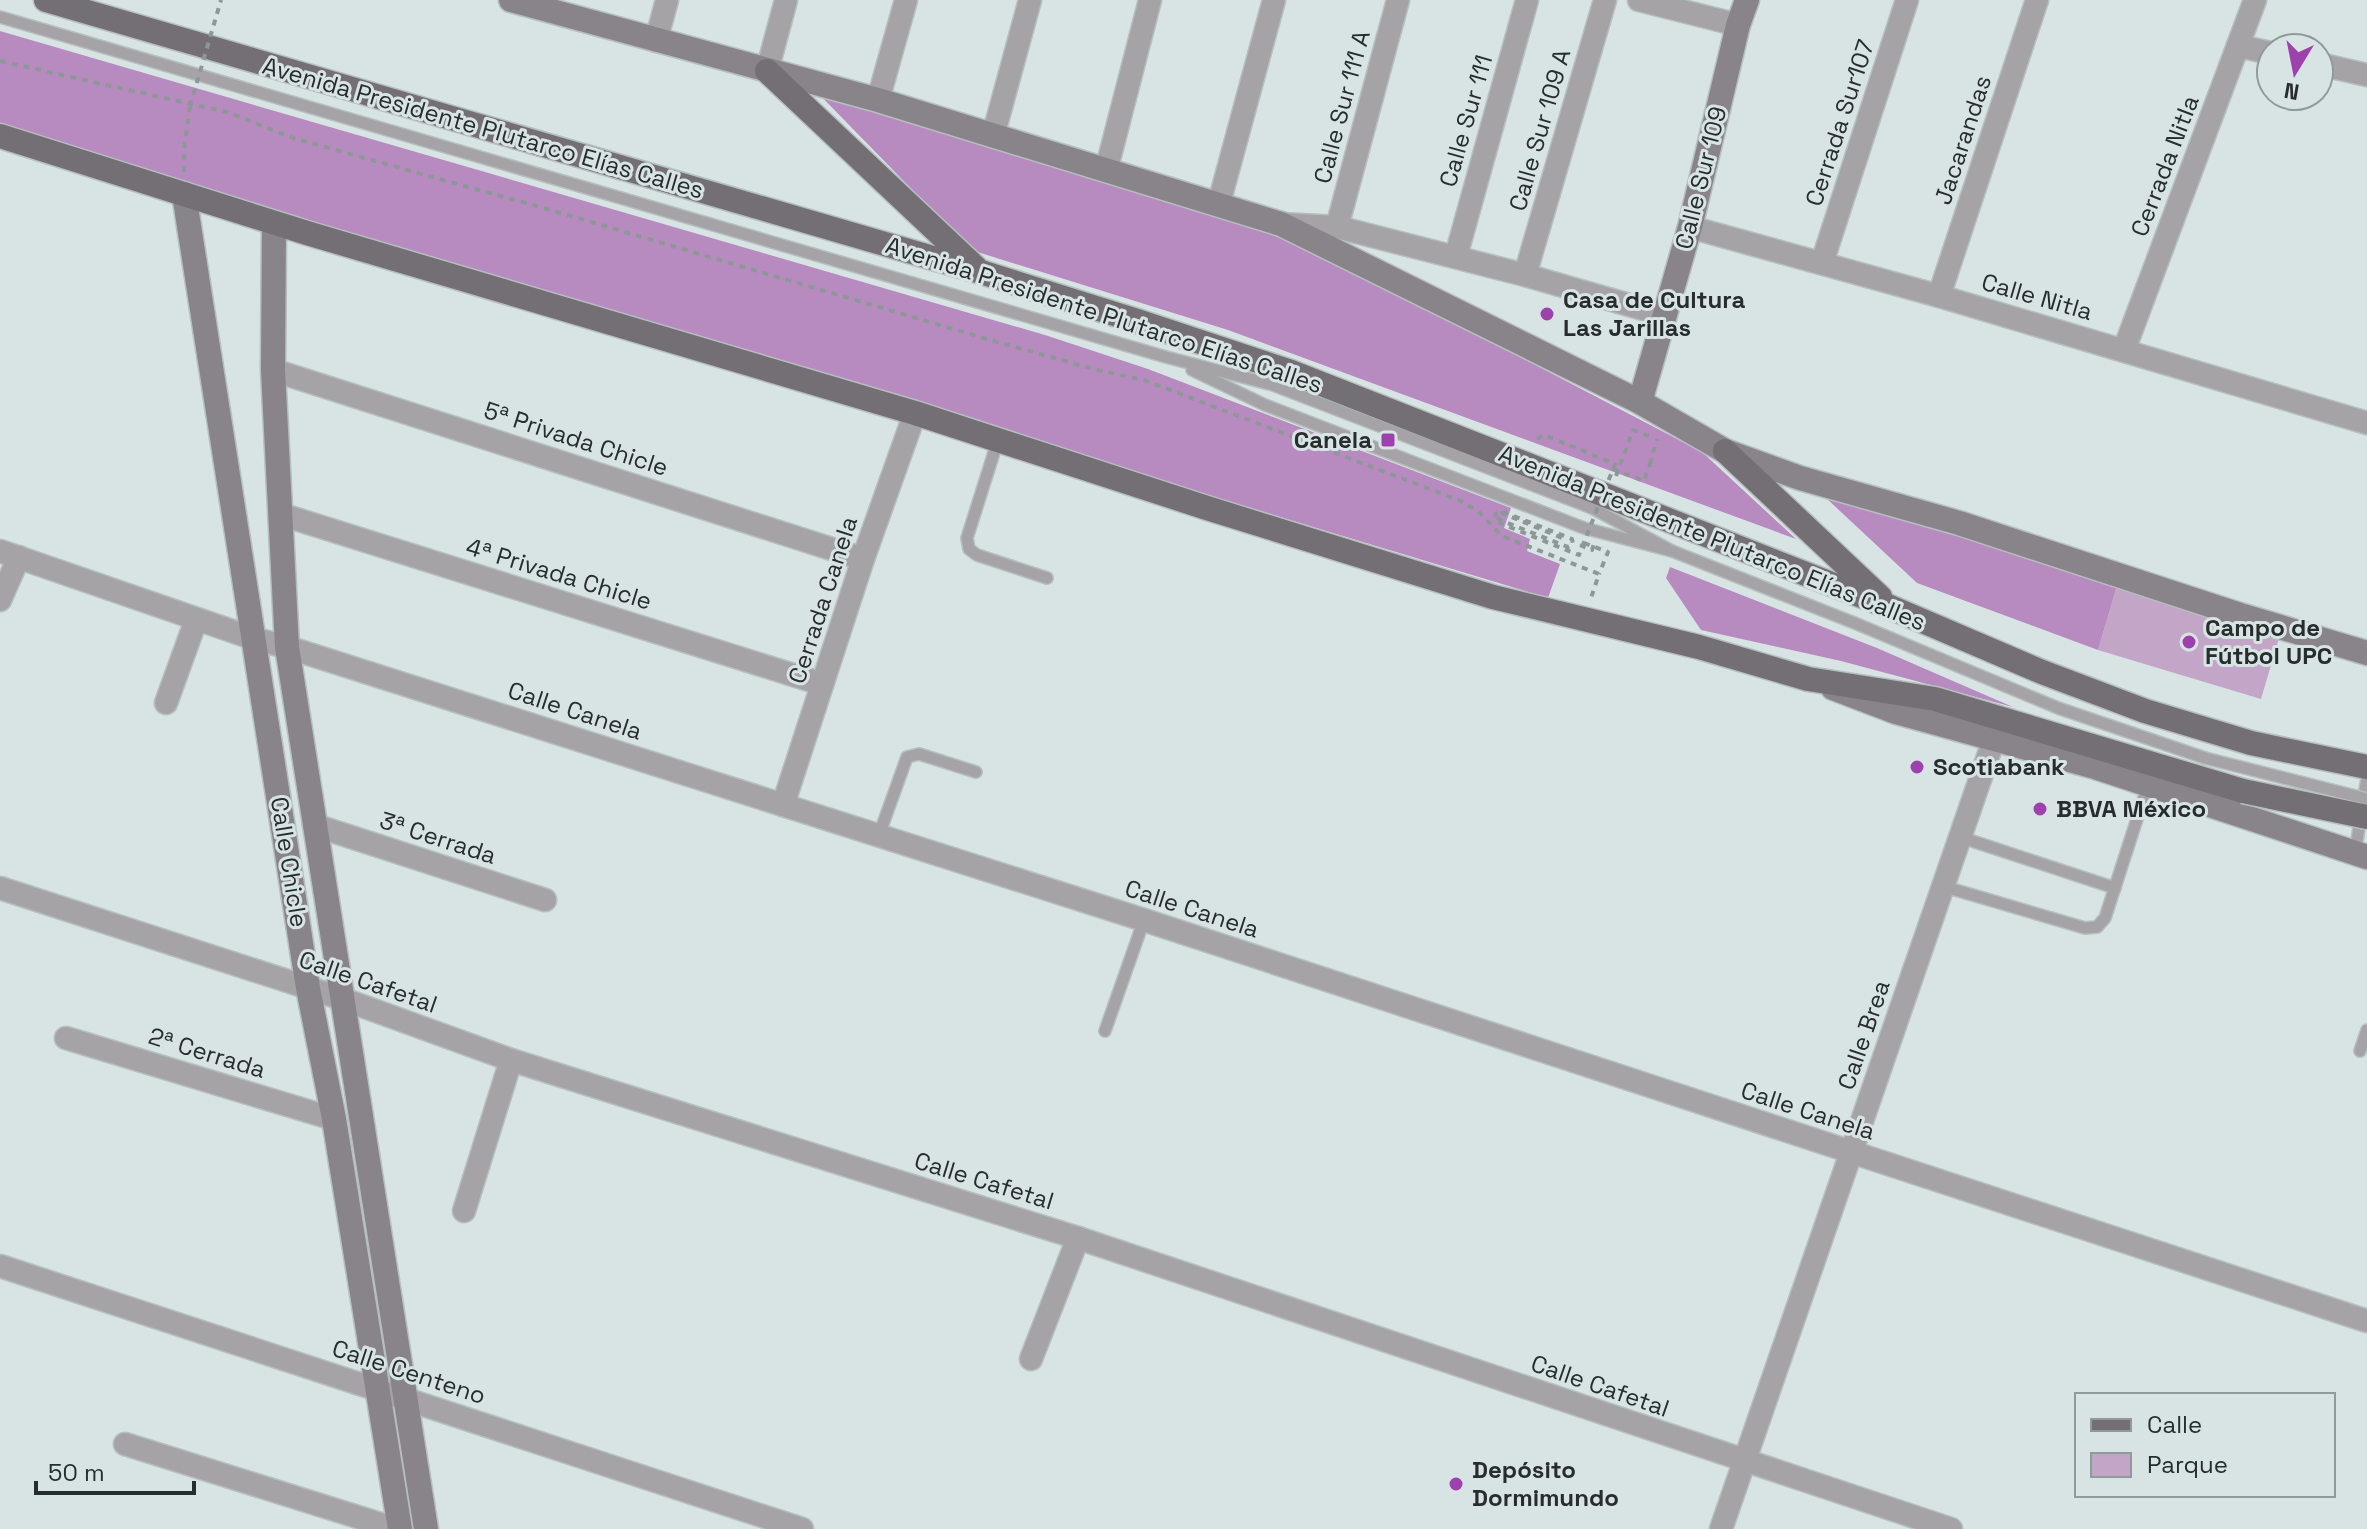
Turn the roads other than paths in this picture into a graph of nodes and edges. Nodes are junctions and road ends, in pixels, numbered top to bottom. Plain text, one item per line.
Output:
1 (46, 0) edge
2 (511, 0) edge
3 (667, 0) edge
4 (786, 0) edge
5 (906, 0) edge
6 (1030, 0) edge
7 (1150, 0) edge
8 (1274, 0) edge
9 (1398, 0) edge
10 (1527, 0) edge
11 (1605, 0) edge
12 (1641, 0) edge
13 (1747, 0) edge
14 (1907, 0) edge
15 (2037, 0) edge
16 (2255, 0) edge
17 (543, 4) edge
18 (0, 17) edge
19 (1738, 25) junction
20 (656, 41) junction
21 (2238, 46) junction
22 (2255, 50) edge
23 (2335, 68) edge
24 (767, 71) junction
25 (2367, 75) edge
26 (878, 100) junction
27 (0, 136) edge
28 (993, 136) junction
29 (1106, 171) junction
30 (184, 194) junction
31 (1219, 203) junction
32 (274, 223) junction
33 (1281, 224) junction
34 (1337, 227) junction
35 (1690, 227) junction
36 (1456, 256) junction
37 (1822, 263) junction
38 (981, 272) junction
39 (1525, 275) junction
40 (1939, 296) junction
41 (1664, 315) junction
42 (2124, 350) junction
43 (1166, 357) junction
44 (273, 370) junction
45 (1640, 402) junction
46 (915, 413) junction
47 (2367, 423) edge
48 (998, 440) junction
49 (1725, 451) junction
50 (280, 514) junction
51 (1672, 551) junction
52 (9, 554) edge
53 (863, 559) junction
54 (1047, 578) dead end
55 (0, 600) edge
56 (1890, 607) junction
57 (196, 620) junction
58 (255, 639) junction
59 (287, 647) junction
60 (2367, 653) edge
61 (1808, 679) junction
62 (822, 684) junction
63 (166, 703) dead end
64 (1994, 739) junction
65 (2367, 767) edge
66 (976, 772) dead end
67 (2367, 778) edge
68 (2148, 785) junction
69 (2367, 799) edge
70 (783, 805) junction
71 (2367, 817) edge
72 (314, 825) junction
73 (879, 835) junction
74 (1960, 837) junction
75 (2361, 855) edge
76 (1942, 886) junction
77 (0, 888) edge
78 (2115, 888) junction
79 (545, 900) dead end
80 (1144, 920) junction
81 (308, 988) junction
82 (343, 999) junction
83 (2367, 1030) edge
84 (1105, 1031) dead end
85 (66, 1038) dead end
86 (2360, 1051) dead end
87 (511, 1060) junction
88 (334, 1119) junction
89 (1851, 1153) junction
90 (464, 1211) dead end
91 (1078, 1238) junction
92 (0, 1266) edge
93 (2367, 1321) edge
94 (1031, 1359) dead end
95 (377, 1389) junction
96 (406, 1399) junction
97 (125, 1444) dead end
98 (1745, 1462) junction
99 (398, 1529) edge
100 (426, 1529) edge
101 (802, 1529) edge
102 (1721, 1529) edge
103 (1951, 1529) edge

1 - 38 main road, Avenida Presidente Plutarco Elías Calles
2 - 17 street
3 - 20 street
4 - 24 street
5 - 26 street
6 - 28 street
7 - 29 street
8 - 31 street
9 - 34 street, Calle Sur 111 A
10 - 36 street, Calle Sur 111
11 - 39 street, Calle Sur 109 A
12 - 19 street
13 - 19 street, Calle Sur 109
14 - 37 street, Cerrada Sur107
15 - 40 street, Jacarandas
16 - 21 street, Cerrada Nitla
17 - 20 street
18 - 43 lane
19 - 35 street, Calle Sur 109
20 - 24 street
21 - 22 street
21 - 42 street, Cerrada Nitla
23 - 25 street
24 - 26 street
24 - 38 main road
26 - 28 street
27 - 30 main road
28 - 29 street
29 - 31 street
30 - 32 main road
30 - 58 street, Calle Chicle
31 - 33 street
32 - 44 street, Calle Chicle
32 - 46 main road
33 - 34 street
33 - 45 street
34 - 36 street
35 - 37 street, Calle Nitla
35 - 41 street, Calle Sur 109
36 - 39 street
37 - 40 street, Calle Nitla
38 - 56 main road, Avenida Presidente Plutarco Elías Calles
39 - 41 street
40 - 42 street, Calle Nitla
41 - 45 street, Calle Sur 109
42 - 47 street, Calle Nitla
43 - 51 lane
43 - 51 lane
44 - 50 street, Calle Chicle
44 - 53 street, 5ª Privada Chicle
45 - 49 street
46 - 48 main road
46 - 53 street, Cerrada Canela
48 - 54 lane
48 - 61 main road
49 - 56 main road
49 - 60 street
50 - 59 street, Calle Chicle
50 - 62 street, 4ª Privada Chicle
51 - 69 lane, bridge
52 - 55 street
52 - 57 street, Calle Canela
53 - 62 street, Cerrada Canela
56 - 65 main road, Avenida Presidente Plutarco Elías Calles
57 - 58 street, Calle Canela
57 - 63 street
58 - 59 street, Calle Canela
58 - 81 street, Calle Chicle
59 - 70 street, Calle Canela
59 - 72 street, Calle Chicle
61 - 64 street
61 - 71 main road, bridge
62 - 70 street, Cerrada Canela
64 - 68 street
64 - 74 street, Calle Brea
66 - 73 lane
67 - 75 lane
68 - 75 street
68 - 78 lane
70 - 73 street, Calle Canela
72 - 79 street, 3ª Cerrada
72 - 82 street, Calle Chicle
73 - 80 street, Calle Canela
74 - 76 street, Calle Brea
74 - 78 lane
76 - 78 lane
76 - 89 street, Calle Brea
77 - 81 street, Calle Cafetal
80 - 84 lane
80 - 89 street, Calle Canela
81 - 82 street, Calle Cafetal
81 - 88 street, Calle Chicle
82 - 87 street, Calle Cafetal
82 - 96 street, Calle Chicle
83 - 86 lane
85 - 88 street, 2ª Cerrada
87 - 90 street
87 - 91 street, Calle Cafetal
88 - 95 street, Calle Chicle
89 - 93 street, Calle Canela
89 - 98 street, Calle Brea
91 - 94 street
91 - 98 street, Calle Cafetal
92 - 95 street, Calle Centeno
95 - 96 street, Calle Centeno
95 - 99 street, Calle Chicle
96 - 100 street, Calle Chicle
96 - 101 street, Calle Centeno
97 - 99 street
98 - 102 street, Calle Brea
98 - 103 street, Calle Cafetal

